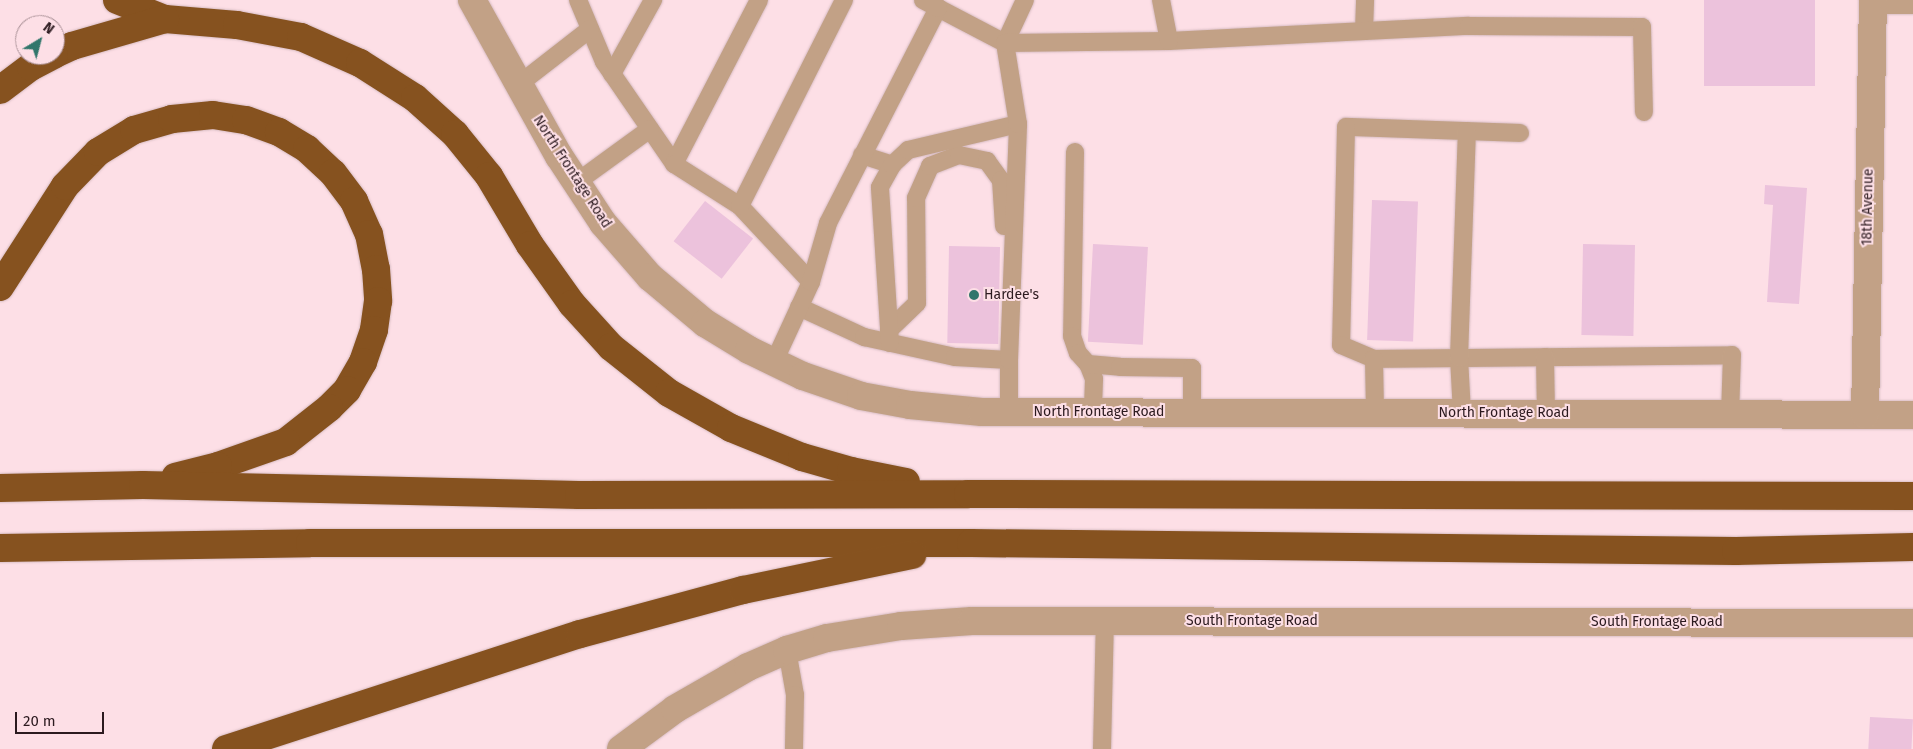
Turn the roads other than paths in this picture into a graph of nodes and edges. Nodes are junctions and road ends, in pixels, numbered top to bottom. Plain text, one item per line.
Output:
1 (117, 0) edge
2 (472, 0) edge
3 (578, 0) edge
4 (653, 0) edge
5 (759, 0) edge
6 (844, 0) edge
7 (1025, 0) edge
8 (1161, 0) edge
9 (1365, 0) edge
10 (1873, 2) edge
11 (931, 4) edge
12 (1913, 5) edge
13 (165, 19) junction
14 (590, 29) junction
15 (1364, 31) junction
16 (1169, 41) junction
17 (1005, 43) junction
18 (65, 50) edge
19 (35, 65) edge
20 (612, 74) junction
21 (518, 85) junction
22 (0, 90) edge
23 (1644, 112) dead end
24 (1018, 124) junction
25 (650, 129) junction
26 (1467, 131) junction
27 (1520, 133) dead end
28 (1075, 152) dead end
29 (862, 155) junction
30 (674, 164) junction
31 (892, 165) junction
32 (577, 182) junction
33 (740, 206) junction
34 (1013, 241) junction
35 (811, 282) junction
36 (0, 288) edge
37 (799, 307) junction
38 (890, 336) junction
39 (1545, 357) junction
40 (1460, 358) junction
41 (1374, 359) junction
42 (1009, 360) junction
43 (774, 362) junction
44 (1088, 364) junction
45 (1010, 412) junction
46 (1093, 412) junction
47 (1192, 413) junction
48 (1375, 413) junction
49 (1462, 413) junction
50 (1546, 414) junction
51 (1730, 414) junction
52 (1865, 415) junction
53 (1913, 415) edge
54 (144, 485) junction
55 (0, 488) edge
56 (968, 494) junction
57 (1913, 496) edge
58 (971, 543) junction
59 (1913, 547) edge
60 (0, 548) edge
61 (1105, 621) junction
62 (1913, 623) edge
63 (787, 650) junction
64 (226, 749) edge
65 (621, 749) edge
66 (794, 749) edge
67 (1102, 749) edge

1 - 13 highway
2 - 21 street, North Frontage Road
3 - 14 lane
4 - 20 lane
5 - 30 lane
6 - 33 lane
7 - 17 lane
8 - 16 lane
9 - 15 lane
10 - 12 lane
10 - 52 street, 18th Avenue
11 - 17 lane
11 - 29 lane
13 - 18 highway
13 - 56 highway
14 - 20 lane
14 - 21 lane
15 - 16 lane
15 - 23 lane
16 - 17 lane
17 - 24 lane
19 - 22 highway
20 - 25 lane
21 - 32 street, North Frontage Road
24 - 31 lane
24 - 34 lane
25 - 30 lane
25 - 32 lane
26 - 27 lane
26 - 40 lane
26 - 41 lane
28 - 44 lane
29 - 31 lane
29 - 35 lane
30 - 33 lane
31 - 38 lane
32 - 43 street, North Frontage Road
33 - 35 lane
34 - 38 lane
34 - 42 lane
35 - 37 lane
36 - 54 highway
37 - 38 lane
37 - 43 lane
38 - 42 lane
39 - 40 lane
39 - 50 lane
39 - 51 lane
40 - 41 lane
40 - 49 lane
41 - 48 lane
42 - 45 lane
43 - 45 street, North Frontage Road
44 - 46 lane
44 - 47 lane
45 - 46 street, North Frontage Road
46 - 47 street, North Frontage Road
47 - 48 street, North Frontage Road
48 - 49 street, North Frontage Road
49 - 50 street, North Frontage Road
50 - 51 street, North Frontage Road
51 - 52 street, North Frontage Road
52 - 53 street, North Frontage Road
54 - 55 highway
54 - 56 highway
56 - 57 highway
58 - 59 highway
58 - 60 highway
58 - 64 highway
61 - 62 street, South Frontage Road
61 - 63 street, South Frontage Road
61 - 67 lane
63 - 65 street, South Frontage Road
63 - 66 lane

